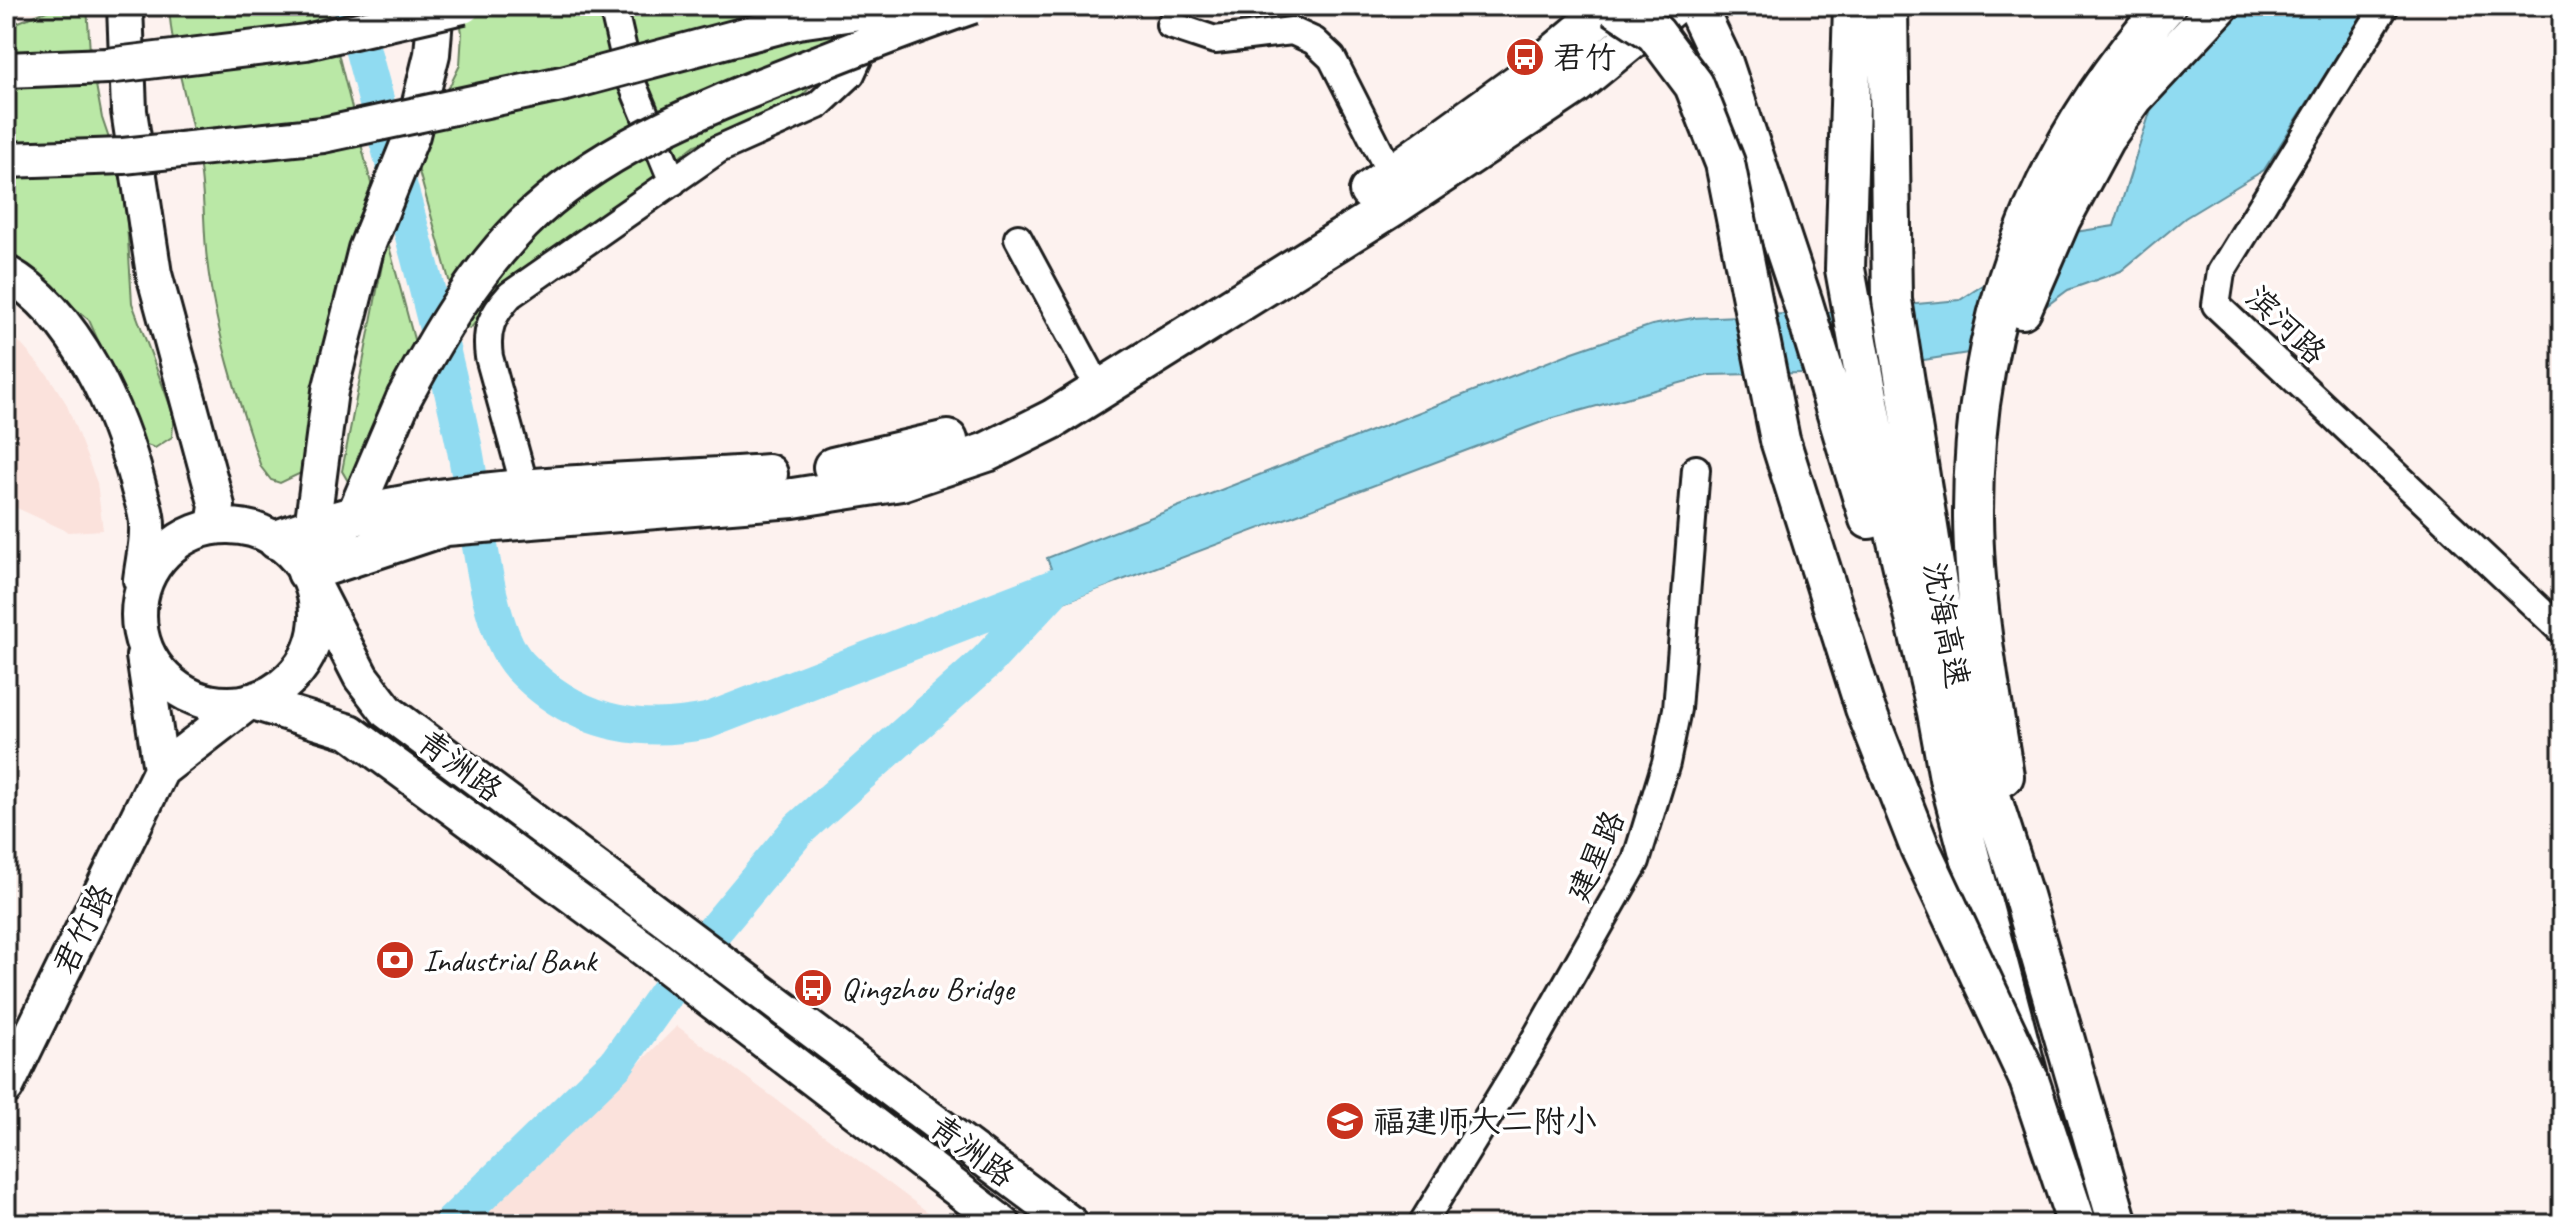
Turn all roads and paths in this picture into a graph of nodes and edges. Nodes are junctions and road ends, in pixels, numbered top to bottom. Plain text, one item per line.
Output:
1 (125, 6) edge
2 (436, 6) edge
3 (463, 6) edge
4 (613, 6) edge
5 (874, 6) edge
6 (902, 6) edge
7 (972, 6) edge
8 (1613, 6) edge
9 (1672, 6) edge
10 (1696, 6) edge
11 (1853, 6) edge
12 (1888, 6) edge
13 (2166, 6) edge
14 (2219, 6) edge
15 (2385, 6) edge
16 (1170, 25) dead end
17 (6, 70) edge
18 (6, 160) edge
19 (1392, 176) junction
20 (673, 182) junction
21 (1018, 238) dead end
22 (6, 273) edge
23 (1089, 370) junction
24 (1696, 469) dead end
25 (527, 506) junction
26 (443, 512) junction
27 (354, 515) junction
28 (1973, 518) junction
29 (214, 526) junction
30 (312, 526) junction
31 (277, 540) junction
32 (307, 572) junction
33 (139, 624) junction
34 (2562, 631) edge
35 (250, 701) junction
36 (161, 770) junction
37 (1949, 778) junction
38 (2023, 895) junction
39 (2029, 1080) junction
40 (6, 1087) edge
41 (995, 1221) edge
42 (1065, 1222) edge
43 (1422, 1224) edge
44 (2077, 1224) edge
45 (2118, 1224) edge

1 - 29 main road
2 - 30 main road
3 - 17 main road, bridge
4 - 20 street
5 - 20 street
6 - 18 main road, bridge
7 - 27 main road, bridge
8 - 19 highway
8 - 39 highway, bridge
9 - 25 highway
10 - 37 highway
11 - 37 highway, 沈海高速
12 - 38 highway, 沈海高速
13 - 28 highway
14 - 28 highway
15 - 34 street, 滨河路
16 - 19 street
19 - 23 highway
20 - 25 street
21 - 23 street
22 - 33 main road
23 - 25 highway
24 - 43 street, 建星路
25 - 26 highway
26 - 27 highway
26 - 32 highway
27 - 30 highway
27 - 32 main road
28 - 38 highway
29 - 31 main road
29 - 33 main road
30 - 31 highway
30 - 32 main road
31 - 32 main road
32 - 35 main road
32 - 42 main road, 青洲路
33 - 35 main road
33 - 36 main road
35 - 36 main road, 君竹路
35 - 41 main road, 青洲路
36 - 40 main road, 君竹路
37 - 39 highway, 沈海高速, bridge
38 - 45 highway, 沈海高速
39 - 44 highway, 沈海高速

